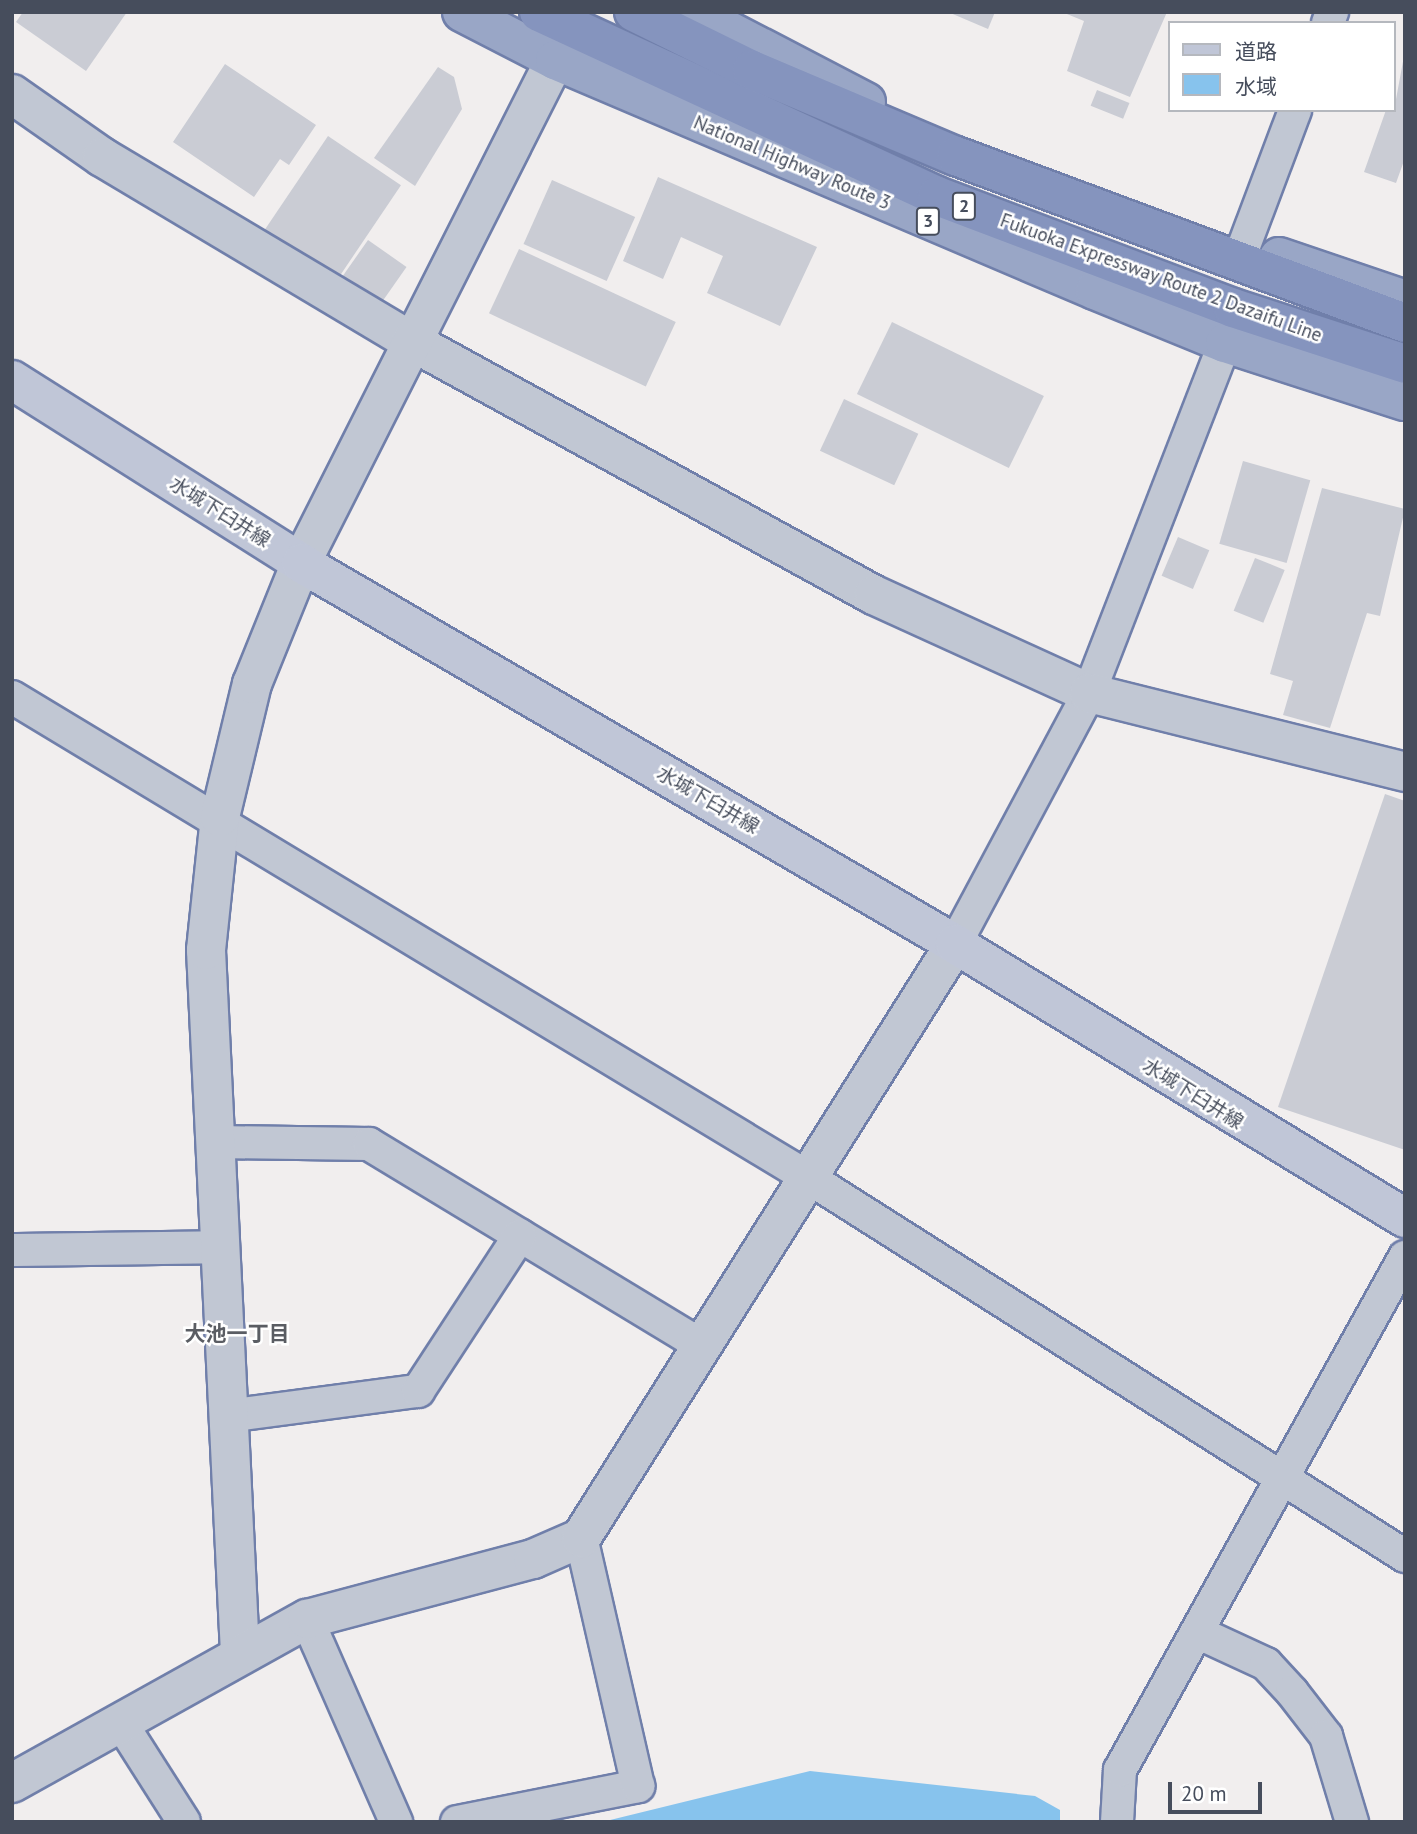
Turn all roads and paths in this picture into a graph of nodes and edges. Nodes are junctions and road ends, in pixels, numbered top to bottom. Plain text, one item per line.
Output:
1 (462, 12) edge
2 (538, 12) edge
3 (634, 12) edge
4 (693, 12) edge
5 (555, 60) junction
6 (12, 94) edge
7 (1294, 112) edge
8 (1244, 246) junction
9 (1405, 300) edge
10 (1405, 323) edge
11 (411, 341) junction
12 (1225, 343) junction
13 (1405, 364) edge
14 (12, 380) edge
15 (1405, 401) edge
16 (300, 563) junction
17 (1089, 693) junction
18 (12, 697) edge
19 (1405, 772) edge
20 (220, 817) junction
21 (955, 944) junction
22 (218, 1142) junction
23 (809, 1178) junction
24 (1405, 1218) edge
25 (520, 1235) junction
26 (219, 1247) junction
27 (12, 1250) edge
28 (1405, 1257) edge
29 (704, 1347) junction
30 (227, 1416) junction
31 (1280, 1478) junction
32 (581, 1538) junction
33 (1405, 1556) edge
34 (307, 1619) junction
35 (1199, 1633) junction
36 (240, 1653) junction
37 (121, 1723) junction
38 (12, 1783) edge
39 (184, 1822) edge
40 (396, 1822) edge
41 (457, 1822) edge
42 (1117, 1822) edge
43 (1352, 1822) edge

1 - 5 highway, National Highway Route 3 / 3
2 - 13 highway, Fukuoka Expressway Route 2 Dazaifu Line / 2
3 - 10 highway, Fukuoka Expressway Route 2 Dazaifu Line / 2
4 - 8 highway
5 - 11 street
5 - 12 highway, National Highway Route 3 / 3
6 - 11 street
7 - 8 street
8 - 9 highway
11 - 16 street
11 - 17 street
12 - 15 highway, National Highway Route 3 / 3
12 - 17 street
14 - 16 main road, 水城下臼井線
16 - 20 street
16 - 21 main road, 水城下臼井線
17 - 19 street
17 - 21 street
18 - 20 street
20 - 22 street
20 - 23 street
21 - 23 street
21 - 24 main road, 水城下臼井線
22 - 25 street
22 - 26 street
23 - 29 street
23 - 31 street
25 - 29 street
25 - 30 street
26 - 27 street
26 - 30 street
28 - 31 street
29 - 32 street
30 - 36 street
31 - 33 street
31 - 35 street
32 - 34 street
32 - 41 street
34 - 36 street
34 - 40 street
35 - 42 street
35 - 43 street
36 - 37 street
37 - 38 street
37 - 39 street

